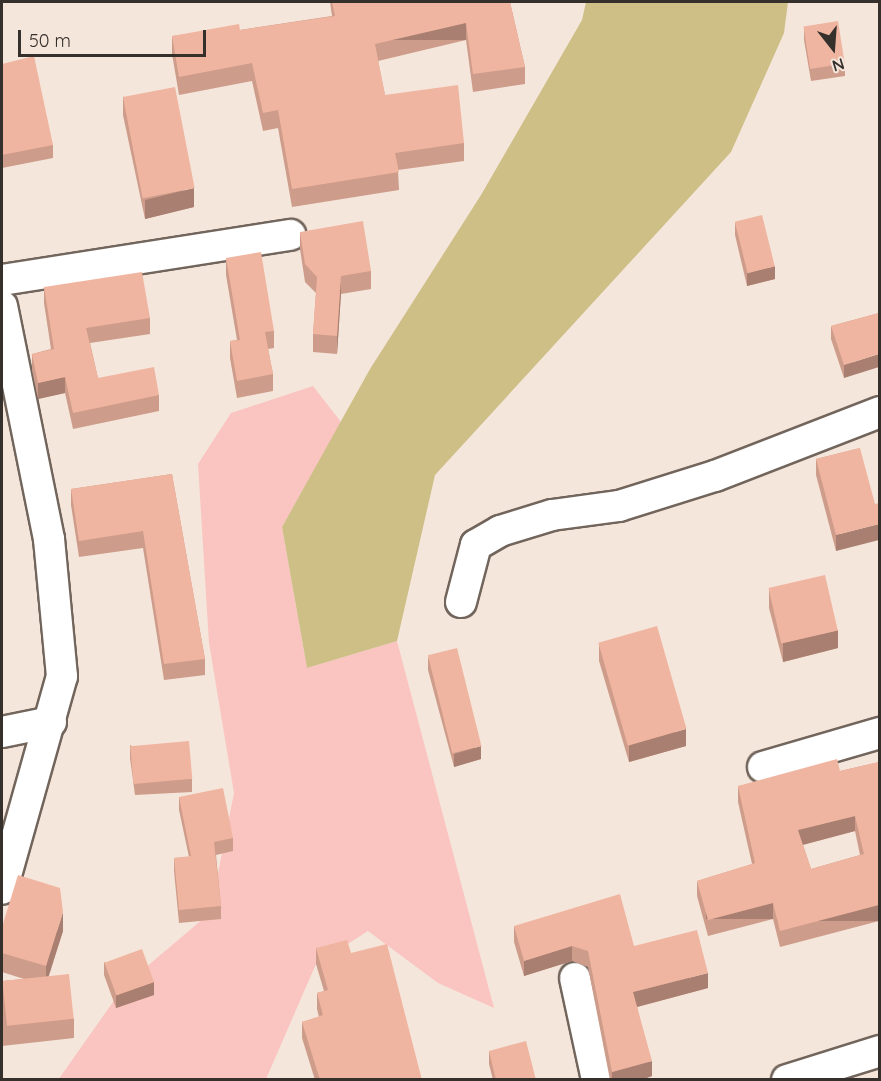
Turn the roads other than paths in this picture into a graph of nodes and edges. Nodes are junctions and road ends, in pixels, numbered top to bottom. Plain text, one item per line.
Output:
1 (291, 235) dead end
2 (2, 280) edge
3 (2, 306) edge
4 (879, 412) edge
5 (461, 602) dead end
6 (51, 722) junction
7 (2, 732) edge
8 (879, 734) edge
9 (763, 766) dead end
10 (2, 889) edge
11 (575, 978) dead end
12 (879, 1051) edge
13 (597, 1080) edge
14 (787, 1080) edge

1 - 2 street
3 - 6 street
4 - 5 street
6 - 7 street
6 - 10 street
8 - 9 street
11 - 13 street
12 - 14 street

